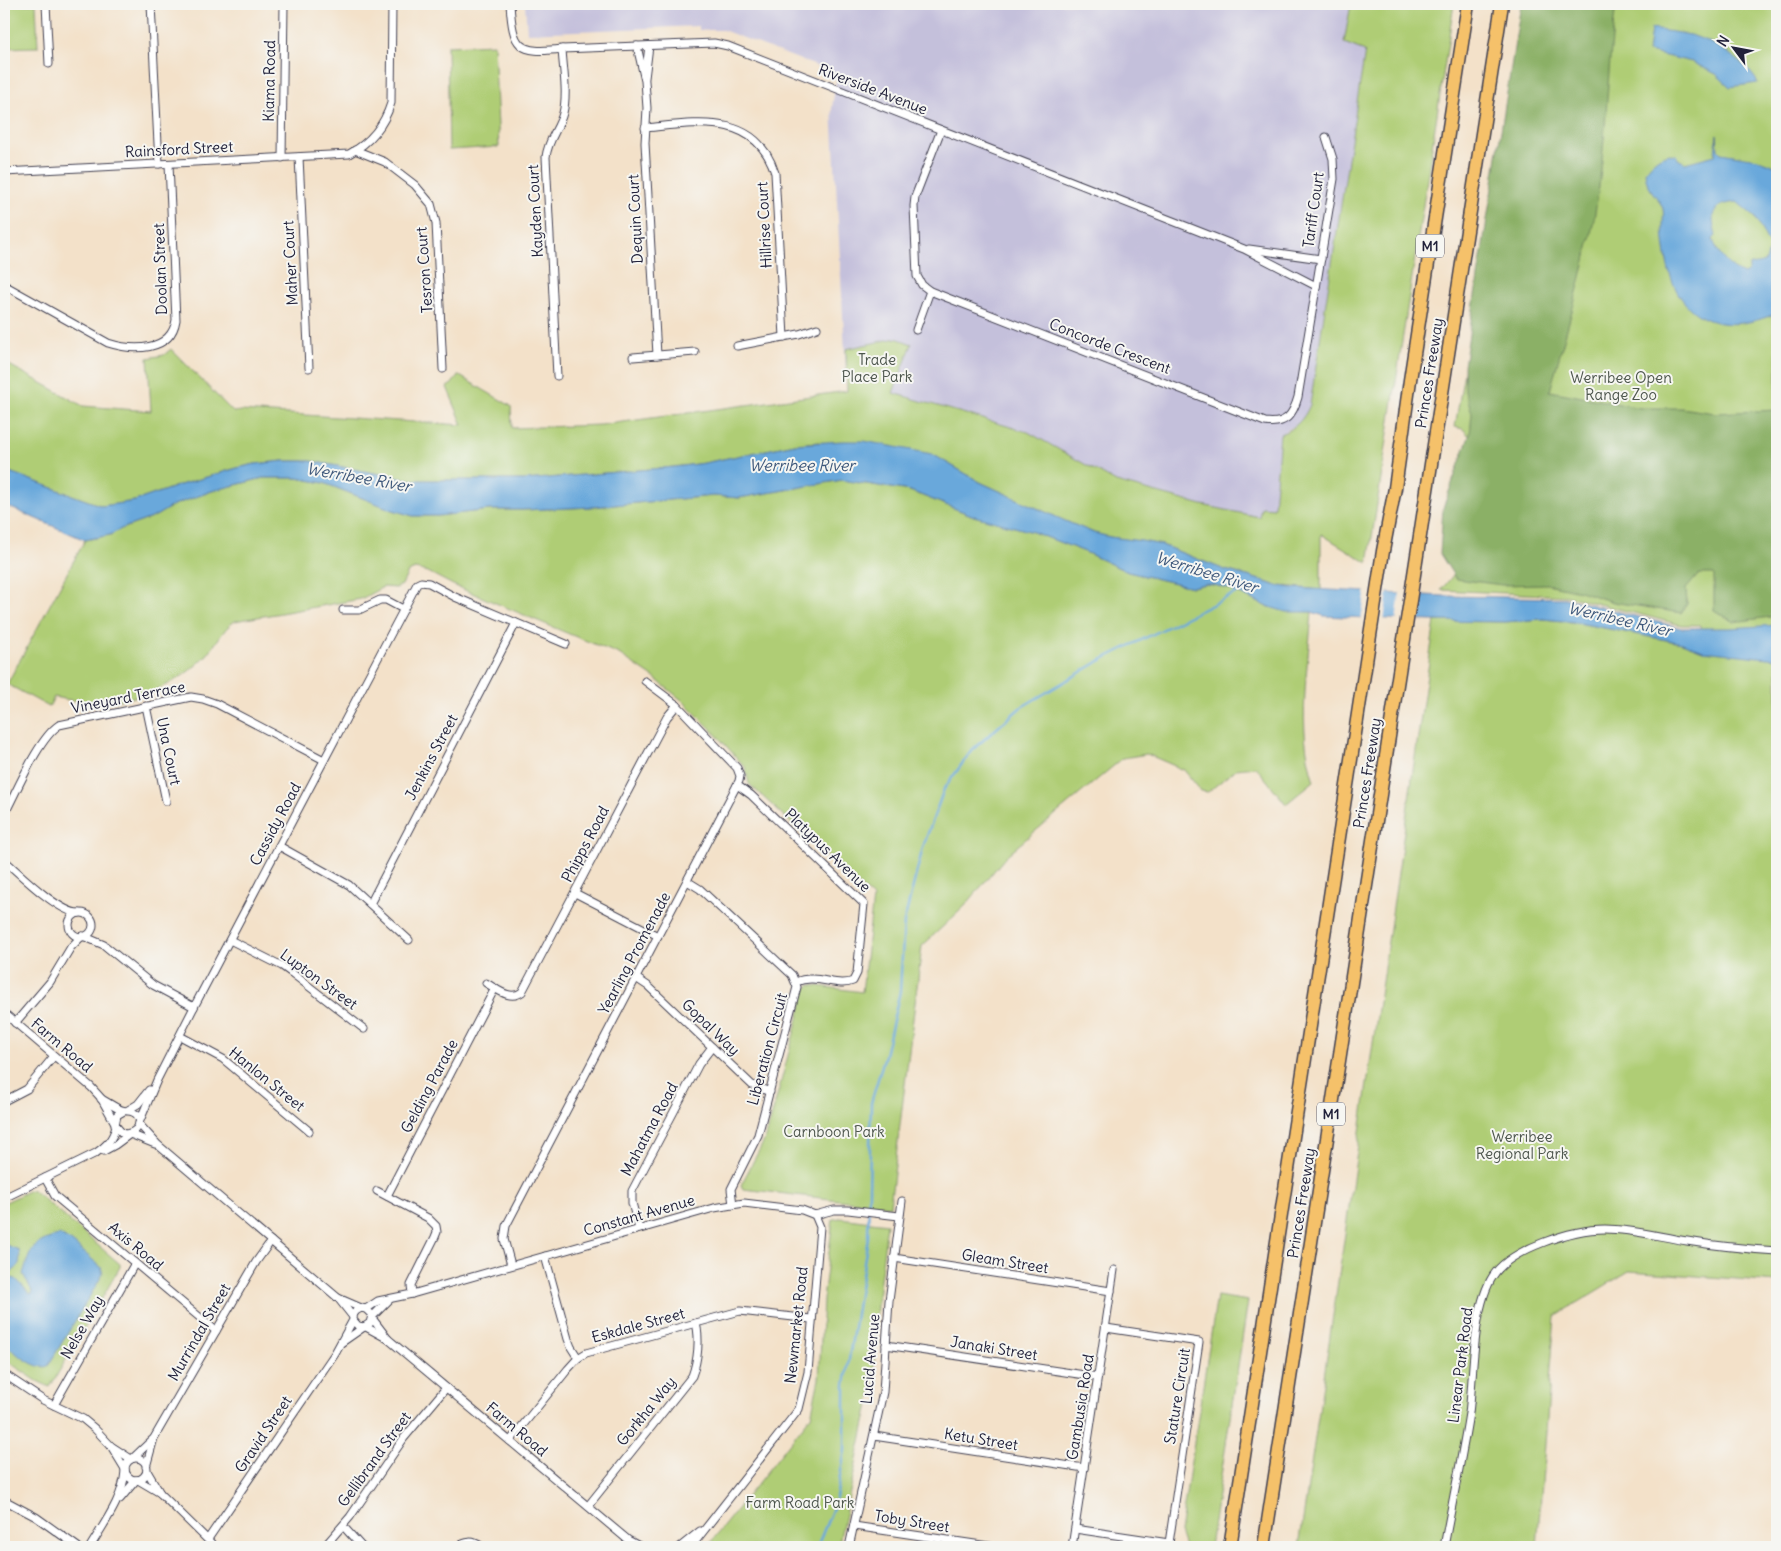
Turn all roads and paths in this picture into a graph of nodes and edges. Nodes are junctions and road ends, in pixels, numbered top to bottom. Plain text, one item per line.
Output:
1 (46, 4) edge
2 (151, 4) edge
3 (284, 4) edge
4 (392, 4) edge
5 (510, 4) edge
6 (1468, 4) edge
7 (1502, 4) edge
8 (637, 46) junction
9 (649, 46) junction
10 (562, 49) junction
11 (49, 64) dead end
12 (645, 80) junction
13 (646, 128) junction
14 (941, 130) junction
15 (1326, 137) dead end
16 (355, 150) junction
17 (299, 157) junction
18 (282, 158) junction
19 (159, 164) junction
20 (168, 164) junction
21 (4, 172) edge
22 (1244, 249) junction
23 (1320, 259) junction
24 (4, 285) edge
25 (1316, 286) junction
26 (930, 291) junction
27 (817, 328) dead end
28 (916, 330) dead end
29 (784, 337) junction
30 (737, 346) dead end
31 (695, 352) dead end
32 (657, 355) junction
33 (633, 357) dead end
34 (309, 368) dead end
35 (444, 369) dead end
36 (558, 376) dead end
37 (403, 609) junction
38 (343, 610) dead end
39 (516, 624) junction
40 (566, 644) dead end
41 (645, 681) dead end
42 (677, 705) junction
43 (146, 706) junction
44 (324, 760) junction
45 (737, 786) junction
46 (166, 801) dead end
47 (4, 815) edge
48 (279, 846) junction
49 (4, 860) edge
50 (687, 881) junction
51 (575, 893) junction
52 (370, 904) junction
53 (56, 905) junction
54 (79, 913) junction
55 (92, 924) junction
56 (69, 927) junction
57 (83, 936) junction
58 (658, 936) junction
59 (230, 940) junction
60 (409, 940) dead end
61 (104, 945) junction
62 (65, 955) junction
63 (636, 978) junction
64 (796, 982) junction
65 (486, 983) dead end
66 (495, 988) junction
67 (194, 1007) junction
68 (4, 1013) edge
69 (15, 1023) junction
70 (364, 1029) dead end
71 (180, 1036) junction
72 (712, 1047) junction
73 (54, 1056) junction
74 (157, 1080) junction
75 (770, 1092) junction
76 (101, 1098) junction
77 (4, 1101) edge
78 (126, 1111) junction
79 (139, 1123) junction
80 (116, 1125) junction
81 (309, 1132) dead end
82 (130, 1134) junction
83 (158, 1146) junction
84 (96, 1153) junction
85 (44, 1178) junction
86 (377, 1191) dead end
87 (387, 1196) junction
88 (4, 1198) edge
89 (902, 1201) dead end
90 (733, 1205) junction
91 (815, 1215) junction
92 (899, 1216) junction
93 (639, 1229) junction
94 (271, 1241) junction
95 (1777, 1251) edge
96 (545, 1256) junction
97 (894, 1258) junction
98 (136, 1263) junction
99 (511, 1265) junction
100 (1114, 1270) dead end
101 (1111, 1291) junction
102 (412, 1294) junction
103 (338, 1298) junction
104 (391, 1299) junction
105 (363, 1308) junction
106 (372, 1318) junction
107 (353, 1319) junction
108 (811, 1319) junction
109 (696, 1323) junction
110 (365, 1327) junction
111 (1106, 1328) junction
112 (216, 1331) junction
113 (388, 1339) junction
114 (341, 1343) junction
115 (886, 1345) junction
116 (578, 1358) junction
117 (4, 1374) edge
118 (1098, 1377) junction
119 (446, 1388) junction
120 (54, 1406) junction
121 (874, 1436) junction
122 (154, 1438) junction
123 (510, 1441) junction
124 (111, 1446) junction
125 (132, 1459) junction
126 (1084, 1468) junction
127 (147, 1469) junction
128 (125, 1470) junction
129 (137, 1480) junction
130 (160, 1493) junction
131 (4, 1500) edge
132 (117, 1501) junction
133 (588, 1506) junction
134 (343, 1526) junction
135 (706, 1526) junction
136 (854, 1526) junction
137 (1075, 1529) junction
138 (208, 1540) junction
139 (628, 1540) junction
140 (1169, 1545) edge
141 (78, 1547) edge
142 (90, 1547) edge
143 (215, 1547) edge
144 (324, 1547) edge
145 (362, 1547) edge
146 (456, 1547) edge
147 (482, 1547) edge
148 (634, 1547) edge
149 (641, 1547) edge
150 (680, 1547) edge
151 (691, 1547) edge
152 (849, 1547) edge
153 (995, 1547) edge
154 (1072, 1547) edge
155 (1230, 1547) edge
156 (1264, 1547) edge
157 (1444, 1547) edge

1 - 11 street
2 - 19 street
3 - 18 street, Kiama Road
4 - 16 street
5 - 10 street, Riverside Avenue
6 - 155 highway, Princes Freeway / M1
7 - 156 highway, Princes Freeway / M1
8 - 9 street, Riverside Avenue
8 - 10 street, Riverside Avenue
8 - 12 street, Dequin Court
9 - 12 street, Dequin Court
9 - 14 street, Riverside Avenue
10 - 36 street, Kayden Court
12 - 13 street, Dequin Court
13 - 29 street, Hillrise Court
13 - 32 street, Dequin Court
14 - 22 street, Riverside Avenue
14 - 26 street
15 - 23 street, Tariff Court
16 - 17 street, Rainsford Street
16 - 35 street, Tesron Court
17 - 18 street, Rainsford Street
17 - 34 street, Maher Court
18 - 20 street, Rainsford Street
19 - 20 street, Rainsford Street
19 - 21 street, Rainsford Street
20 - 24 street, Doolan Street
22 - 23 street, Riverside Avenue
22 - 25 street, Riverside Avenue
23 - 25 street, Concorde Crescent
25 - 26 street, Concorde Crescent
26 - 28 street
27 - 29 street
29 - 30 street
31 - 32 street
32 - 33 street
37 - 38 street
37 - 39 street, Cassidy Road
37 - 44 street, Cassidy Road
39 - 40 street
39 - 52 street, Jenkins Street
41 - 42 street
42 - 45 street
42 - 51 street, Phipps Road
43 - 44 street, Vineyard Terrace
43 - 46 street, Una Court
43 - 47 street, Vineyard Terrace
44 - 48 street, Cassidy Road
45 - 50 street, Yearling Promenade
45 - 64 street, Platypus Avenue
48 - 52 street
48 - 59 street, Cassidy Road
49 - 53 street
50 - 58 street, Yearling Promenade
50 - 64 street, Liberation Circuit
51 - 58 street
51 - 66 street, Phipps Road
52 - 60 street
53 - 54 street
53 - 56 street
54 - 55 street
54 - 56 street
55 - 57 street
55 - 61 street
56 - 57 street
56 - 62 street
57 - 61 street
57 - 62 street
58 - 63 street, Yearling Promenade
59 - 67 street, Cassidy Road
59 - 70 street, Lupton Street
61 - 67 street
62 - 69 street
63 - 72 street, Gopal Way
63 - 99 street, Yearling Promenade
64 - 75 street, Liberation Circuit
65 - 66 street
66 - 87 street, Gelding Parade
67 - 71 street, Cassidy Road
68 - 69 street, Farm Road
69 - 73 street, Farm Road
71 - 74 street, Cassidy Road
71 - 81 street, Hanlon Street
72 - 75 street, Gopal Way
72 - 93 street, Mahatma Road
73 - 76 street, Farm Road
73 - 77 street
74 - 78 street, Cassidy Road
74 - 79 street, Cassidy Road
75 - 90 street, Liberation Circuit
76 - 78 street, Farm Road
76 - 80 street, Farm Road
78 - 79 street
78 - 80 street
79 - 82 street
79 - 83 street
80 - 82 street
80 - 84 street
82 - 83 street
82 - 84 street
83 - 94 street
84 - 85 street
85 - 88 street
85 - 98 street, Axis Road
86 - 87 street
87 - 102 street
89 - 92 street, Lucid Avenue
90 - 91 street, Constant Avenue
90 - 93 street, Constant Avenue
91 - 92 street, Constant Avenue
91 - 108 street, Newmarket Road
92 - 97 street, Lucid Avenue
93 - 96 street, Constant Avenue
94 - 103 street
94 - 112 street, Murrindal Street
95 - 157 street, Linear Park Road
96 - 99 street, Constant Avenue
96 - 116 street
97 - 101 street, Gleam Street
97 - 115 street, Lucid Avenue
98 - 112 street, Axis Road
98 - 120 street, Nelse Way
99 - 102 street, Constant Avenue
100 - 101 street, Gambusia Road
101 - 111 street, Gambusia Road
102 - 104 street, Constant Avenue
103 - 105 street
103 - 107 street
104 - 105 street, Constant Avenue
104 - 106 street, Constant Avenue
105 - 106 street
105 - 107 street
106 - 110 street
106 - 113 street, Farm Road
107 - 110 street
107 - 114 street, Gravid Street
108 - 109 street, Eskdale Street
108 - 135 street, Newmarket Road
109 - 116 street, Eskdale Street
109 - 133 street, Gorkha Way
110 - 113 street, Farm Road
110 - 114 street, Gravid Street
111 - 118 street, Gambusia Road
111 - 140 street, Stature Circuit
112 - 122 street, Murrindal Street
113 - 119 street, Farm Road
114 - 138 street, Gravid Street
115 - 118 street, Janaki Street
115 - 121 street, Lucid Avenue
116 - 123 street, Eskdale Street
117 - 120 street
118 - 126 street, Gambusia Road
119 - 123 street, Farm Road
119 - 134 street, Gellibrand Street
120 - 124 street
121 - 126 street, Ketu Street
121 - 136 street, Lucid Avenue
122 - 125 street, Murrindal Street
122 - 127 street, Murrindal Street
123 - 133 street, Farm Road
124 - 125 street
124 - 128 street
125 - 127 street
125 - 128 street
126 - 137 street, Gambusia Road
127 - 129 street
127 - 130 street
128 - 129 street
128 - 132 street
129 - 130 street
129 - 132 street
130 - 138 street
131 - 141 street
132 - 142 street
133 - 139 street, Farm Road
134 - 144 street, Gellibrand Street
134 - 145 street
135 - 150 street, Newmarket Road
135 - 151 street, Newmarket Road
136 - 152 street, Lucid Avenue
136 - 153 street, Toby Street
137 - 140 street
137 - 154 street, Gambusia Road
138 - 143 street
139 - 148 street, Farm Road
139 - 149 street, Farm Road
146 - 147 street

